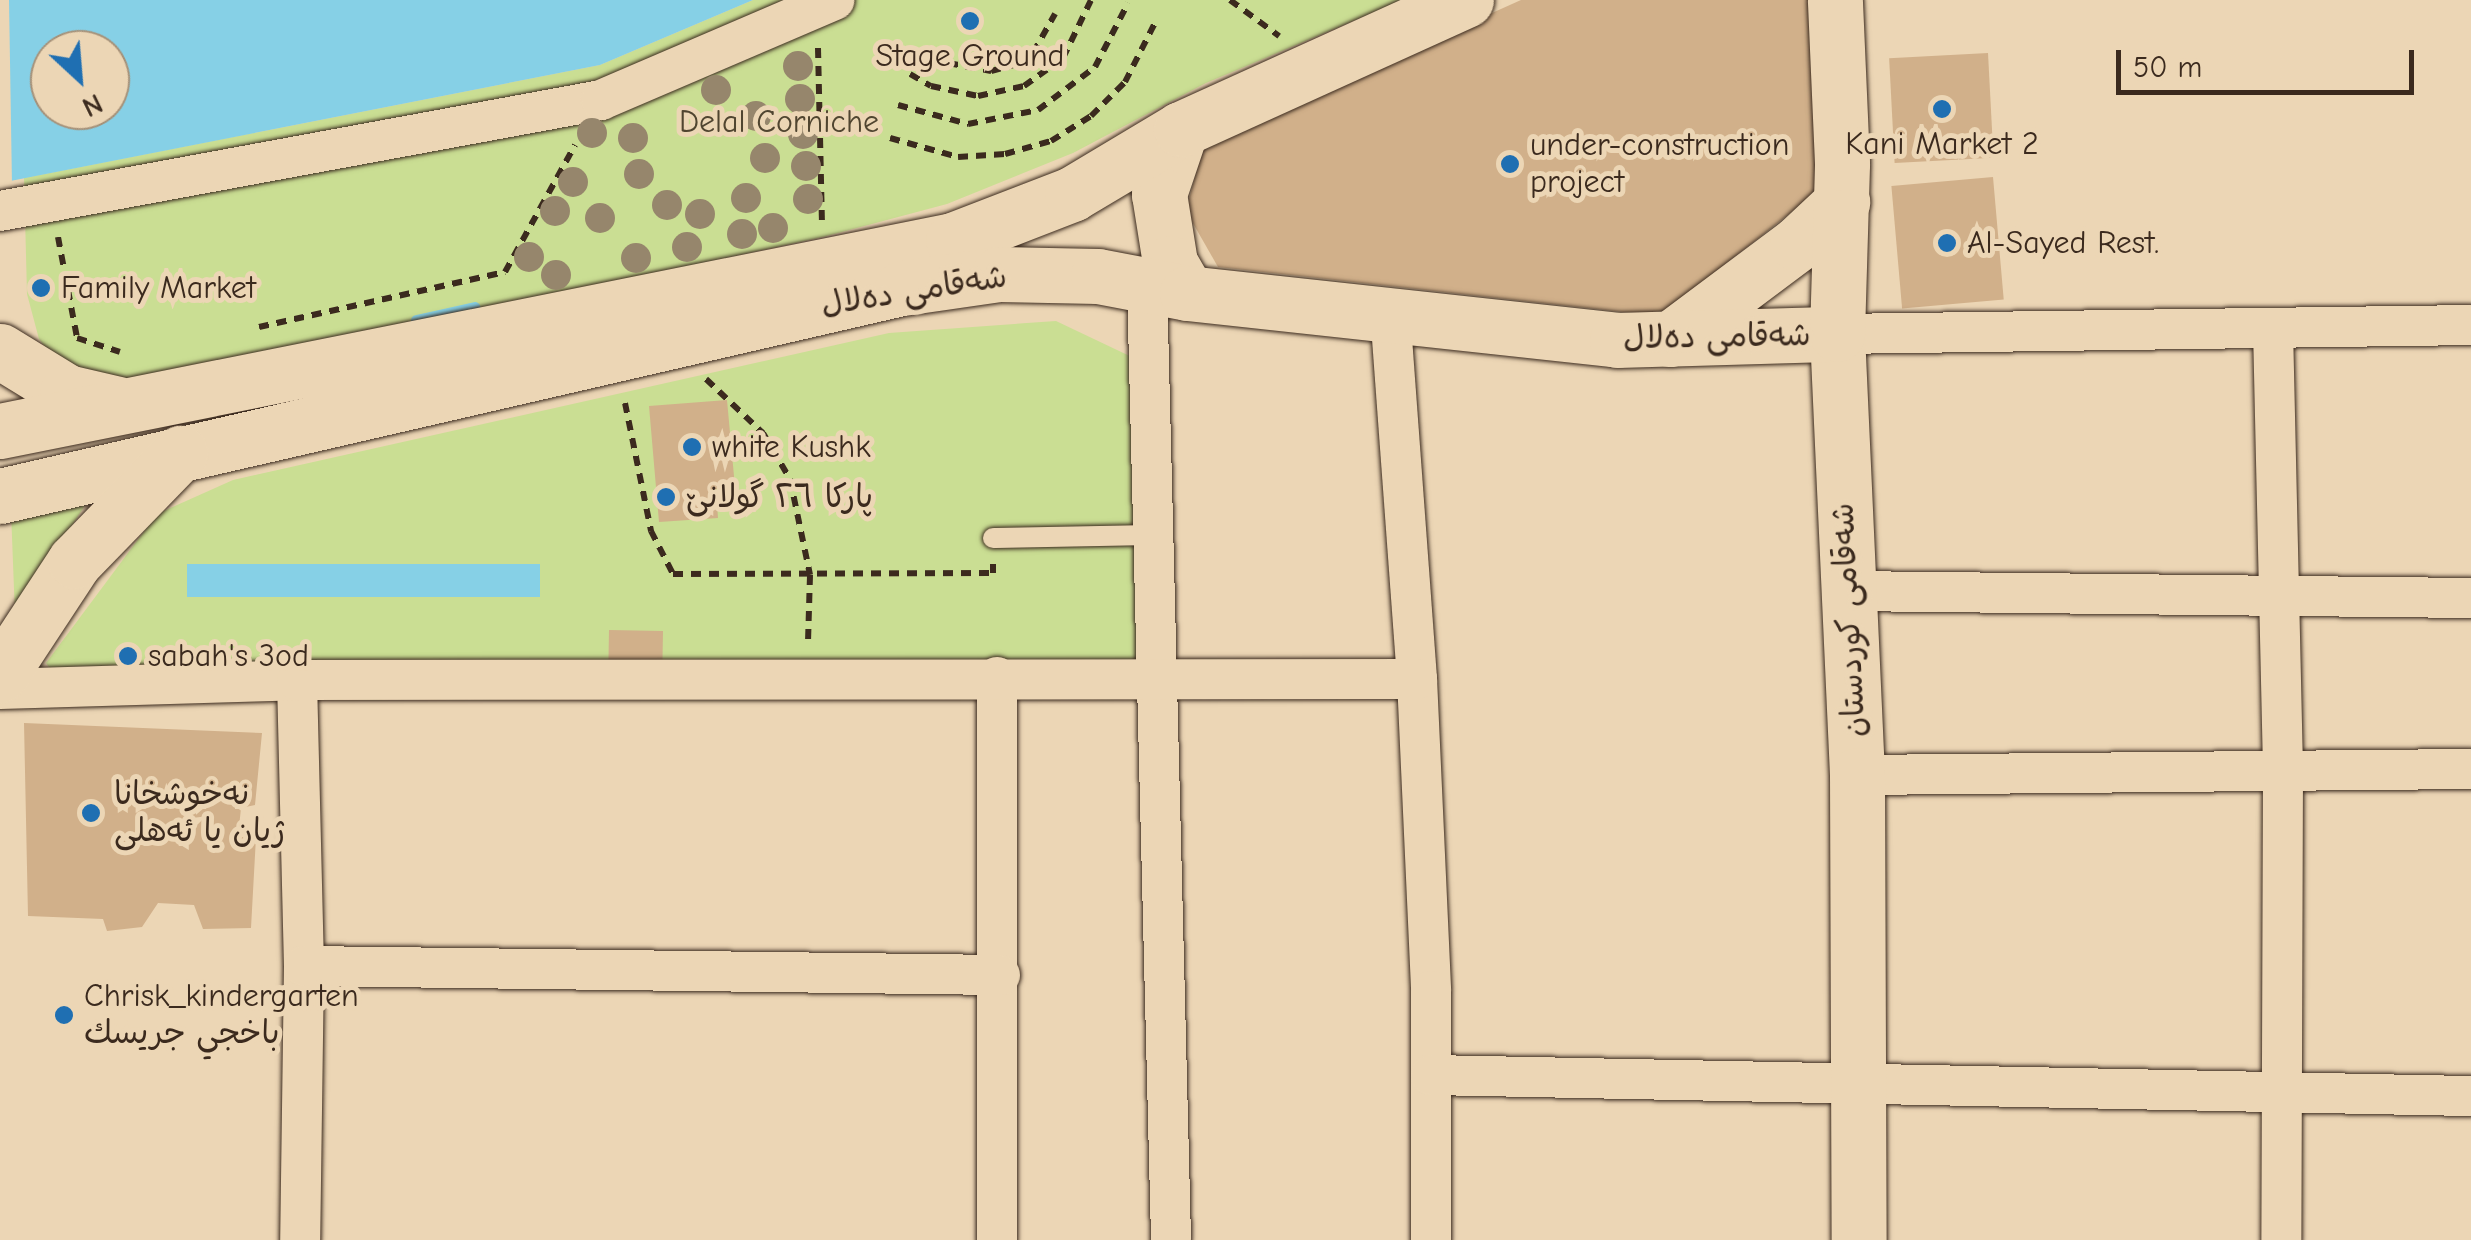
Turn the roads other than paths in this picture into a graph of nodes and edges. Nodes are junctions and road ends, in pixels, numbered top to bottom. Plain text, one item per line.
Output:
1 (1466, 0) edge
2 (1835, 0) edge
3 (826, 4) edge
4 (1181, 129) junction
5 (1842, 202) junction
6 (0, 211) edge
7 (1167, 288) junction
8 (1390, 311) junction
9 (2471, 325) edge
10 (2273, 328) junction
11 (1837, 334) junction
12 (1670, 339) junction
13 (0, 350) edge
14 (134, 381) junction
15 (0, 431) edge
16 (182, 450) junction
17 (0, 496) edge
18 (1154, 536) junction
19 (993, 538) road end
20 (1846, 591) junction
21 (2276, 598) junction
22 (2471, 598) edge
23 (0, 675) edge
24 (997, 678) junction
25 (1418, 678) junction
26 (298, 680) junction
27 (1158, 680) junction
28 (0, 689) edge
29 (2471, 769) edge
30 (2282, 773) junction
31 (1857, 776) junction
32 (304, 966) junction
33 (1000, 974) junction
34 (1431, 1075) junction
35 (1857, 1084) junction
36 (2283, 1088) junction
37 (2471, 1096) edge
38 (300, 1240) edge
39 (997, 1240) edge
40 (1172, 1240) edge
41 (1431, 1240) edge
42 (1859, 1240) edge
43 (2281, 1240) edge

1 - 4 main road, شەقامی دەلال
2 - 5 main road, شەقامی کوردستان
3 - 6 street
4 - 7 main road
4 - 14 main road, شەقامی دەلال
5 - 11 main road, شەقامی کوردستان
5 - 12 main road
7 - 8 main road, شەقامی دەلال
7 - 16 main road, شەقامی دەلال
7 - 18 street
8 - 12 main road, شەقامی دەلال
8 - 25 street
9 - 10 street
10 - 11 street
10 - 21 street
11 - 12 main road, شەقامی دەلال
11 - 20 main road, شەقامی کوردستان
13 - 14 main road
14 - 15 main road, شەقامی دەلال
16 - 17 main road, شەقامی دەلال
16 - 23 main road
18 - 19 lane
18 - 27 street
20 - 21 street
20 - 31 main road, شەقامی کوردستان
21 - 22 street
21 - 30 street
24 - 26 street
24 - 27 street
24 - 33 street
25 - 27 street
25 - 34 street
26 - 28 street
26 - 32 street
27 - 40 street
29 - 30 street
30 - 31 street
30 - 36 street
31 - 35 main road, شەقامی کوردستان
32 - 33 street
32 - 38 street
33 - 39 street
34 - 35 street
34 - 41 street
35 - 36 street
35 - 42 main road, شەقامی کوردستان
36 - 37 street
36 - 43 street

